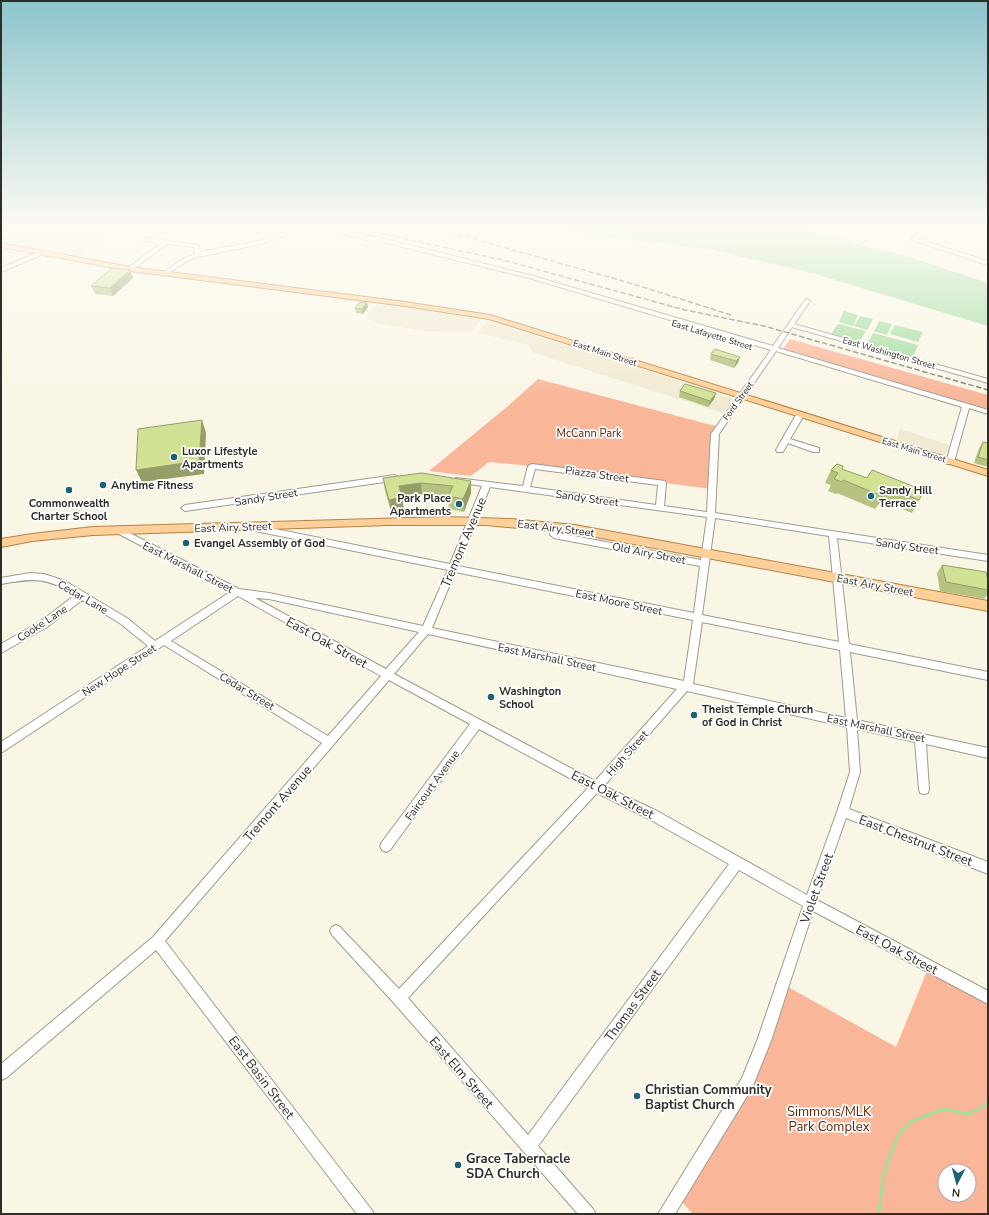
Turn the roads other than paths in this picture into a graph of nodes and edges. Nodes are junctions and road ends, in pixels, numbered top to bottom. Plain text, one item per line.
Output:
1 (271, 287) edge
2 (549, 287) edge
3 (807, 300) dead end
4 (791, 325) junction
5 (773, 351) junction
6 (988, 381) edge
7 (742, 397) junction
8 (965, 408) junction
9 (988, 412) edge
10 (800, 415) junction
11 (988, 417) edge
12 (785, 440) junction
13 (780, 450) dead end
14 (816, 450) dead end
15 (950, 462) junction
16 (988, 473) edge
17 (405, 477) edge
18 (452, 479) edge
19 (487, 484) junction
20 (526, 489) junction
21 (185, 508) dead end
22 (660, 508) junction
23 (711, 515) junction
24 (473, 521) junction
25 (250, 527) junction
26 (118, 530) junction
27 (833, 535) junction
28 (1, 542) edge
29 (988, 558) edge
30 (706, 559) junction
31 (453, 567) junction
32 (836, 577) junction
33 (1, 581) edge
34 (237, 592) junction
35 (82, 595) junction
36 (988, 606) edge
37 (697, 618) junction
38 (426, 630) junction
39 (164, 641) junction
40 (155, 646) junction
41 (843, 647) junction
42 (1, 649) edge
43 (386, 674) junction
44 (988, 676) edge
45 (686, 688) junction
46 (477, 723) junction
47 (852, 723) junction
48 (920, 738) junction
49 (330, 742) junction
50 (1, 748) edge
51 (988, 753) edge
52 (596, 787) junction
53 (924, 789) dead end
54 (843, 812) junction
55 (386, 846) dead end
56 (737, 863) junction
57 (988, 868) edge
58 (810, 903) junction
59 (336, 931) dead end
60 (157, 941) junction
61 (399, 998) junction
62 (988, 998) edge
63 (1, 1073) edge
64 (528, 1147) junction
65 (366, 1214) edge
66 (588, 1214) edge
67 (666, 1214) edge

1 - 7 main road, East Main Street
2 - 5 street, East Lafayette Street
3 - 4 street, Ford Street
4 - 5 street, Ford Street
4 - 6 street, East Washington Street
5 - 7 street, Ford Street
5 - 8 street, East Lafayette Street
7 - 10 main road, East Main Street
7 - 23 street, Ford Street
8 - 9 street, East Lafayette Street
8 - 11 street, East Lafayette Street
8 - 15 street
10 - 12 street
10 - 15 main road, East Main Street
12 - 13 street
12 - 14 street
15 - 16 main road, East Main Street
17 - 21 street, Sandy Street
18 - 19 street, Sandy Street
19 - 20 street, Sandy Street
19 - 24 street, Tremont Avenue
20 - 22 street, Sandy Street
20 - 22 street, Piazza Street
22 - 23 street, Sandy Street
23 - 27 street, Sandy Street
23 - 30 street, High Street
24 - 25 main road, East Airy Street
24 - 30 main road, East Airy Street
24 - 31 street, Tremont Avenue
25 - 26 main road, East Airy Street
25 - 31 street, East Moore Street
26 - 28 main road
26 - 34 street, East Marshall Street
27 - 29 street, Sandy Street
27 - 32 street, Violet Street
30 - 32 main road, East Airy Street
30 - 37 street, High Street
31 - 37 street, East Moore Street
31 - 38 street, Tremont Avenue
32 - 36 main road, East Airy Street
32 - 41 street, Violet Street
33 - 35 street, Cedar Lane
34 - 38 street, East Marshall Street
34 - 39 street, New Hope Street
34 - 43 street, East Oak Street
35 - 40 street, Cedar Lane
35 - 42 street, Cooke Lane
37 - 41 street, East Moore Street
37 - 45 street, High Street
38 - 43 street, Tremont Avenue
38 - 45 street, East Marshall Street
39 - 40 street, New Hope Street
39 - 49 street, Cedar Street
40 - 50 street, New Hope Street
41 - 44 street, East Moore Street
41 - 47 street, Violet Street
43 - 46 street, East Oak Street
43 - 49 street, Tremont Avenue
45 - 47 street, East Marshall Street
45 - 52 street, High Street
46 - 52 street, East Oak Street
46 - 55 street, Faircourt Avenue
47 - 48 street, East Marshall Street
47 - 54 street, Violet Street
48 - 51 street, East Marshall Street
48 - 53 street
49 - 60 street, Tremont Avenue
52 - 56 street, East Oak Street
52 - 61 street, High Street
54 - 57 street, East Chestnut Street
54 - 58 street, Violet Street
56 - 58 street, East Oak Street
56 - 64 street, Thomas Street
58 - 62 street, East Oak Street
58 - 67 street, Violet Street
59 - 61 street, East Elm Street
60 - 63 street, Tremont Avenue
60 - 65 street, East Basin Street
61 - 64 street, East Elm Street
64 - 66 street, East Elm Street

